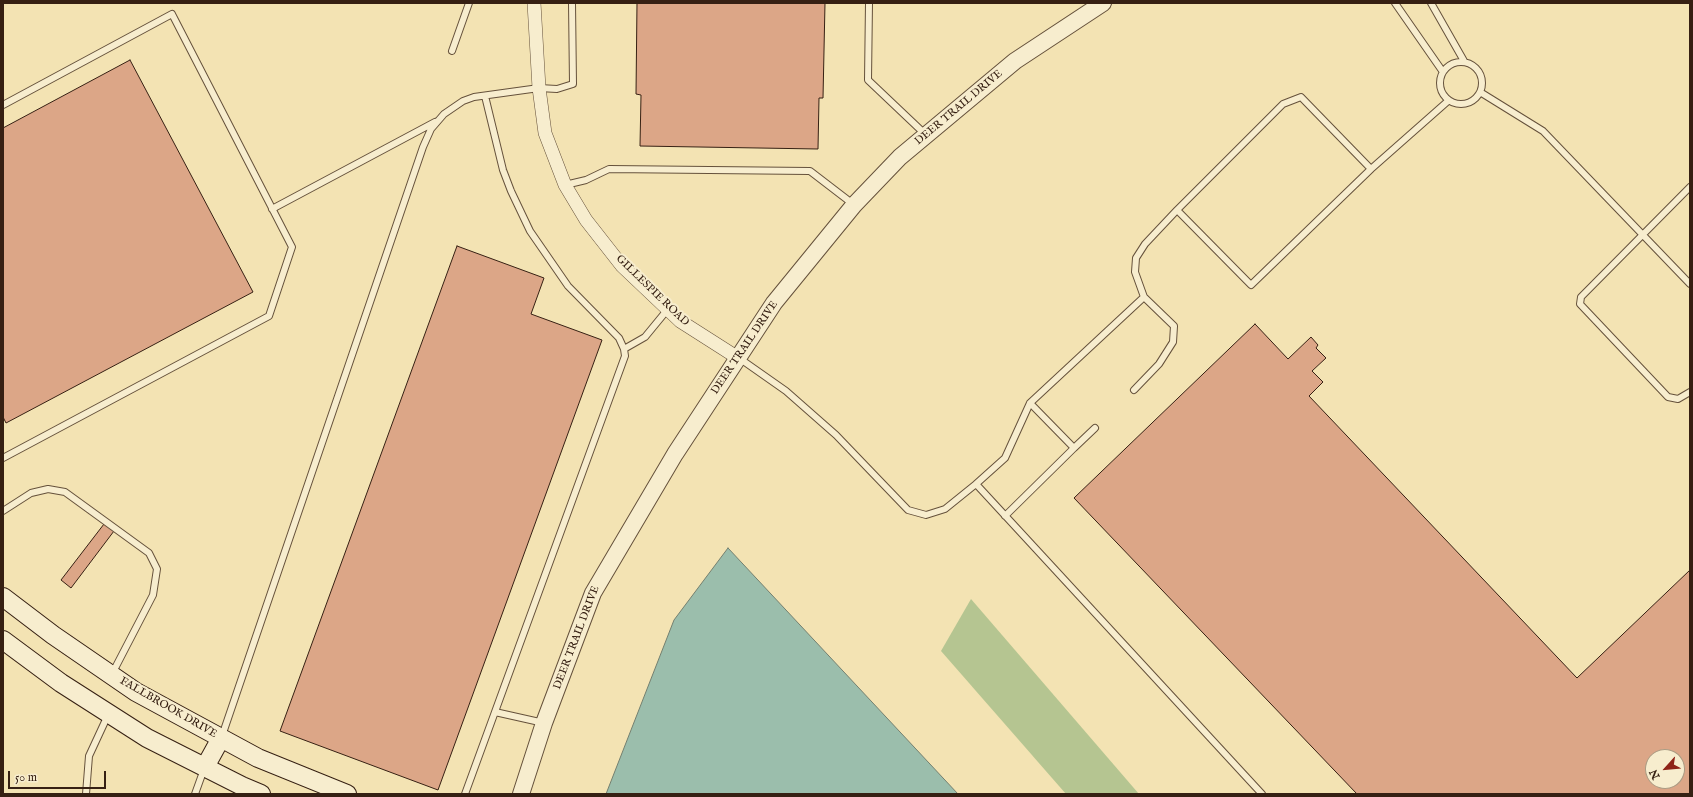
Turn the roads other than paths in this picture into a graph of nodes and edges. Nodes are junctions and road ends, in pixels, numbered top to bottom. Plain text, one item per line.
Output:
1 (469, 3) edge
2 (534, 3) edge
3 (572, 3) edge
4 (869, 3) edge
5 (1103, 3) edge
6 (1395, 3) edge
7 (1431, 3) edge
8 (452, 51) dead end
9 (1464, 61) junction
10 (1443, 72) junction
11 (539, 88) junction
12 (1480, 92) junction
13 (485, 96) junction
14 (1448, 101) junction
15 (3, 105) edge
16 (439, 120) junction
17 (926, 135) junction
18 (1371, 169) junction
19 (565, 186) junction
20 (1690, 187) edge
21 (854, 205) junction
22 (272, 209) junction
23 (1177, 210) junction
24 (1644, 235) junction
25 (1690, 284) edge
26 (1144, 297) junction
27 (668, 309) junction
28 (624, 349) junction
29 (738, 358) junction
30 (1134, 390) dead end
31 (1690, 392) edge
32 (1030, 403) junction
33 (1095, 428) dead end
34 (1074, 448) junction
35 (3, 458) edge
36 (976, 484) junction
37 (3, 511) edge
38 (1005, 516) junction
39 (3, 597) edge
40 (3, 640) edge
41 (112, 676) junction
42 (495, 712) junction
43 (108, 713) junction
44 (544, 722) junction
45 (221, 738) junction
46 (205, 767) junction
47 (86, 794) edge
48 (195, 794) edge
49 (261, 794) edge
50 (347, 794) edge
51 (465, 794) edge
52 (521, 794) edge
53 (1262, 794) edge

1 - 8 lane
2 - 11 street, GILLESPIE ROAD
3 - 11 lane
4 - 17 lane
5 - 17 street, DEER TRAIL DRIVE
6 - 10 lane
7 - 9 lane
9 - 10 lane
9 - 12 lane
10 - 14 lane
11 - 13 lane
11 - 19 street, GILLESPIE ROAD
12 - 14 lane
12 - 24 lane
13 - 16 lane
13 - 28 lane
14 - 18 lane
15 - 22 lane
16 - 22 lane
16 - 45 lane
17 - 21 street, DEER TRAIL DRIVE
18 - 23 lane
18 - 23 lane
19 - 21 lane
19 - 27 street, GILLESPIE ROAD
20 - 24 lane
21 - 29 street, DEER TRAIL DRIVE
22 - 35 lane
23 - 26 lane
24 - 25 lane
24 - 31 lane
26 - 30 lane
26 - 32 lane
27 - 28 lane
27 - 29 street, GILLESPIE ROAD
28 - 42 lane
29 - 36 lane
29 - 44 street, DEER TRAIL DRIVE
32 - 34 lane
32 - 36 lane
33 - 34 lane
34 - 38 lane
36 - 38 lane
37 - 41 lane
38 - 53 lane
39 - 41 main road, FALLBROOK DRIVE
40 - 43 main road
41 - 45 main road, FALLBROOK DRIVE
42 - 44 lane
42 - 51 lane
43 - 46 main road
43 - 47 lane
44 - 52 street, DEER TRAIL DRIVE
45 - 46 main road
45 - 50 main road, FALLBROOK DRIVE
46 - 48 lane
46 - 49 main road

